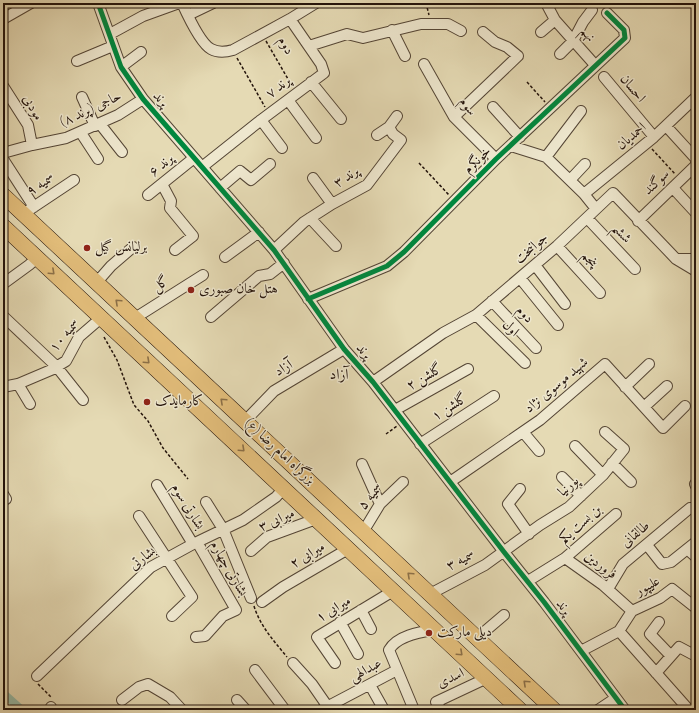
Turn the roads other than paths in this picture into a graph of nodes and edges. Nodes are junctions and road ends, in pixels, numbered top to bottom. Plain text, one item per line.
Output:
1 (31, 3) edge
2 (98, 3) edge
3 (179, 3) edge
4 (182, 3) edge
5 (213, 3) edge
6 (316, 3) edge
7 (546, 3) edge
8 (592, 10) dead end
9 (607, 13) dead end
10 (188, 15) junction
11 (3, 19) edge
12 (290, 19) junction
13 (555, 20) junction
14 (392, 30) junction
15 (461, 31) dead end
16 (483, 32) dead end
17 (541, 32) dead end
18 (110, 34) junction
19 (574, 41) junction
20 (113, 46) junction
21 (309, 46) junction
22 (141, 52) dead end
23 (560, 54) dead end
24 (405, 56) dead end
25 (77, 61) dead end
26 (424, 64) dead end
27 (595, 65) junction
28 (121, 67) junction
29 (604, 77) dead end
30 (311, 82) junction
31 (3, 86) edge
32 (292, 96) junction
33 (82, 97) dead end
34 (695, 98) dead end
35 (143, 99) junction
36 (493, 106) dead end
37 (581, 111) dead end
38 (397, 116) dead end
39 (265, 117) junction
40 (454, 117) junction
41 (341, 119) dead end
42 (98, 125) junction
43 (666, 126) junction
44 (389, 127) junction
45 (81, 133) junction
46 (377, 135) dead end
47 (520, 137) junction
48 (316, 138) dead end
49 (650, 140) junction
50 (32, 145) junction
51 (511, 146) junction
52 (282, 148) dead end
53 (122, 152) dead end
54 (3, 153) edge
55 (546, 157) junction
56 (194, 158) junction
57 (3, 159) edge
58 (98, 159) dead end
59 (496, 160) junction
60 (270, 164) dead end
61 (585, 164) dead end
62 (696, 164) edge
63 (202, 167) junction
64 (313, 178) dead end
65 (74, 180) dead end
66 (570, 180) junction
67 (162, 184) junction
68 (220, 188) junction
69 (673, 188) junction
70 (584, 194) junction
71 (3, 195) edge
72 (148, 195) dead end
73 (332, 204) junction
74 (596, 209) junction
75 (29, 210) junction
76 (696, 213) edge
77 (310, 218) junction
78 (587, 218) junction
79 (638, 221) junction
80 (3, 226) edge
81 (259, 232) junction
82 (336, 246) dead end
83 (557, 246) junction
84 (133, 247) dead end
85 (175, 250) dead end
86 (274, 250) junction
87 (225, 257) dead end
88 (37, 258) junction
89 (696, 259) edge
90 (676, 260) junction
91 (284, 263) junction
92 (536, 265) junction
93 (635, 269) dead end
94 (696, 271) edge
95 (202, 275) dead end
96 (520, 278) junction
97 (97, 282) junction
98 (3, 284) edge
99 (600, 293) dead end
100 (308, 298) junction
101 (492, 301) junction
102 (565, 304) dead end
103 (476, 315) junction
104 (3, 316) edge
105 (210, 317) dead end
106 (135, 318) junction
107 (98, 320) junction
108 (558, 325) dead end
109 (536, 348) dead end
110 (344, 349) junction
111 (525, 363) dead end
112 (649, 364) dead end
113 (56, 366) junction
114 (468, 369) dead end
115 (373, 382) junction
116 (18, 384) junction
117 (667, 386) dead end
118 (3, 387) edge
119 (625, 387) junction
120 (494, 396) dead end
121 (83, 400) dead end
122 (30, 404) dead end
123 (686, 406) dead end
124 (644, 407) junction
125 (395, 410) junction
126 (245, 421) junction
127 (523, 432) junction
128 (605, 432) dead end
129 (420, 444) junction
130 (575, 446) dead end
131 (539, 451) dead end
132 (612, 463) junction
133 (362, 464) dead end
134 (603, 474) junction
135 (562, 477) dead end
136 (403, 482) dead end
137 (450, 482) junction
138 (631, 482) dead end
139 (157, 485) dead end
140 (284, 488) junction
141 (520, 489) dead end
142 (581, 496) junction
143 (206, 502) dead end
144 (380, 504) junction
145 (690, 508) dead end
146 (616, 514) dead end
147 (139, 516) dead end
148 (316, 518) junction
149 (223, 529) junction
150 (363, 532) junction
151 (529, 534) junction
152 (696, 542) edge
153 (195, 543) junction
154 (647, 545) junction
155 (348, 549) junction
156 (687, 549) junction
157 (251, 551) dead end
158 (504, 552) junction
159 (696, 557) edge
160 (166, 558) junction
161 (565, 558) junction
162 (528, 581) junction
163 (608, 589) junction
164 (393, 591) junction
165 (430, 594) junction
166 (251, 598) road end
167 (262, 602) dead end
168 (696, 608) edge
169 (360, 610) junction
170 (632, 611) junction
171 (504, 615) dead end
172 (172, 616) dead end
173 (422, 618) junction
174 (340, 622) junction
175 (659, 622) dead end
176 (372, 629) dead end
177 (434, 630) junction
178 (619, 631) junction
179 (416, 633) junction
180 (196, 637) dead end
181 (476, 638) junction
182 (581, 651) junction
183 (358, 654) dead end
184 (671, 656) junction
185 (696, 656) edge
186 (293, 663) road end
187 (335, 663) dead end
188 (255, 670) dead end
189 (397, 670) junction
190 (656, 673) junction
191 (37, 676) road end
192 (487, 678) junction
193 (370, 685) junction
194 (616, 698) junction
195 (122, 700) dead end
196 (237, 700) dead end
197 (326, 709) edge
198 (182, 710) edge
199 (246, 710) edge
200 (285, 710) edge
201 (384, 710) edge
202 (414, 710) edge
203 (441, 710) edge
204 (520, 710) edge
205 (554, 710) edge
206 (598, 710) edge
207 (625, 710) edge
208 (688, 710) edge

1 - 11 street
2 - 18 street, پرند
3 - 18 street
4 - 10 street
5 - 10 street
6 - 12 street
7 - 13 street, نهم
8 - 19 street
9 - 27 street, خونگرم
10 - 12 street
12 - 21 street, پرند ۷
13 - 17 street
13 - 19 street, نهم
14 - 15 street
14 - 21 street
14 - 24 street
16 - 40 street
18 - 20 street, پرند
19 - 23 street
19 - 27 street, نهم
20 - 25 street
20 - 28 street, پرند
21 - 30 street, پرند ۷
22 - 28 street
26 - 40 street, سوم
27 - 47 street, خونگرم
28 - 35 street, پرند
29 - 49 street, احسان
30 - 32 street, پرند ۷
30 - 41 street
31 - 50 street, مودبی
32 - 39 street, پرند ۷
32 - 48 street
33 - 42 street
34 - 43 street, احمدیان
35 - 42 street, حاجی (پرند ۸)
35 - 56 street, پرند
36 - 47 street
37 - 55 street
38 - 44 street
39 - 52 street
39 - 63 street, پرند ۷
40 - 59 street, سوم
42 - 45 street, حاجی (پرند ۸)
42 - 53 street
43 - 49 street, احمدیان
43 - 62 street
44 - 46 street
44 - 73 street, پرند ۳
45 - 50 street, حاجی (پرند ۸)
45 - 58 street
47 - 51 street, خونگرم
49 - 70 street, احمدیان
50 - 54 street, حاجی (پرند ۸)
51 - 55 street
51 - 59 street, خونگرم
55 - 66 street
56 - 63 street, پرند
56 - 67 street, پرند ۶
57 - 75 street
59 - 100 street, خونگرم
60 - 68 street
61 - 66 street
62 - 69 street, سوگند
63 - 68 street, پرند
64 - 73 street
65 - 75 street, سمیه ۹
66 - 70 street
67 - 72 street, پرند ۶
67 - 85 street
68 - 81 street, پرند
69 - 76 street
69 - 79 street, سوگند
70 - 74 street
71 - 75 highway, بزرگراه امام رضا (ع)
73 - 77 street, پرند ۳
74 - 78 street, جوانبخت
74 - 79 street, جوانبخت
75 - 97 highway, بزرگراه امام رضا (ع)
77 - 82 street
77 - 86 street, پرند ۳
78 - 83 street, جوانبخت
78 - 93 street, ششم
79 - 90 street, جوانبخت
80 - 88 highway, بزرگراه امام رضا (ع)
81 - 86 street, پرند
81 - 87 street
83 - 92 street, جوانبخت
83 - 99 street, پنجم
84 - 97 street
86 - 91 street, پرند
88 - 98 street
88 -> 107 highway, بزرگراه امام رضا (ع)
89 - 90 street
90 - 94 street, جوانبخت
91 - 100 street, پرند
91 - 105 street
92 - 96 street, جوانبخت
92 - 102 street
95 - 106 street, گل
96 - 101 street, جوانبخت
96 - 108 street
106 -> 97 highway, بزرگراه امام رضا (ع)
100 - 110 street, پرند
101 - 103 street, جوانبخت
101 - 109 street, دوم
103 - 111 street, اول
103 - 115 street, جوانبخت
104 - 113 street
126 -> 106 highway, بزرگراه امام رضا (ع)
107 - 113 street, سمیه ۱۰
107 -> 140 highway, بزرگراه امام رضا (ع)
110 - 115 street, پرند
110 - 126 street, آزاد
112 - 119 street
113 - 116 street, سمیه ۱۰
113 - 121 street
114 - 125 street, گلشن ۲
115 - 125 street, پرند
116 - 118 street, سمیه ۱۰
116 - 122 street
117 - 124 street
119 - 124 street, شهید موسوی نژاد
119 - 127 street, شهید موسوی نژاد
120 - 129 street, گلشن ۱
123 - 124 street, شهید موسوی نژاد
125 - 129 street, پرند
126 - 150 highway, بزرگراه امام رضا (ع)
127 - 131 street
127 - 137 street, شهید موسوی نژاد
128 - 132 street, پورنیا
129 - 137 street, پرند
130 - 134 street
132 - 134 street, پورنیا
132 - 138 street
133 - 144 street
134 - 142 street, پورنیا
135 - 142 street
136 - 144 street, سمیه ۵
137 - 158 street, پرند
139 - 153 street, بشارتی سوم
140 - 148 highway, بزرگراه امام رضا (ع)
140 - 149 street, بشارتی
141 - 151 street
142 - 151 street, پورنیا
143 - 149 street
144 - 150 street, سمیه ۵
145 - 154 street, طالقانی
146 - 161 street, بن بست یکم
147 - 160 street
148 - 155 highway, بزرگراه امام رضا (ع)
148 - 157 street, میرابی ۳
149 - 153 street, بشارتی
149 - 166 street
165 -> 150 highway, بزرگراه امام رضا (ع)
151 - 158 street, پورنیا
152 - 156 street
153 - 160 street, بشارتی
153 - 180 street, بشارتی چهارم
154 - 156 street
154 - 163 street, طالقانی
155 - 164 highway, بزرگراه امام رضا (ع)
155 - 167 street, میرابی ۲
156 - 159 street
158 - 162 street, پرند
158 - 165 street, سمیه ۳
160 - 172 street
160 - 191 street, بشارتی
161 - 162 street, فروردین
161 - 163 street, فروردین
162 - 182 street, پرند
163 - 170 street, فروردین
164 - 169 street, میرابی ۱
164 - 173 highway, بزرگراه امام رضا (ع)
165 - 181 highway, بزرگراه امام رضا (ع)
168 - 170 street, علیپور
169 - 174 street, میرابی ۱
169 - 176 street
170 - 178 street
171 - 181 street
173 - 177 highway, بزرگراه امام رضا (ع)
173 - 179 street
174 - 183 street
174 - 187 street, میرابی ۱
175 - 184 street
177 - 179 street, عبدالهی
177 -> 192 highway, بزرگراه امام رضا (ع)
178 - 182 street
178 - 190 street
179 - 189 street, عبدالهی
205 -> 181 highway, بزرگراه امام رضا (ع)
182 - 194 street, پرند
184 - 185 street
184 - 190 street
186 - 197 street
188 - 200 street
189 - 193 street, عبدالهی
189 - 202 street
190 - 208 street
192 - 203 street, اسدی
192 - 204 highway, بزرگراه امام رضا (ع)
193 - 197 street, عبدالهی
193 - 201 street
194 - 206 street
194 - 207 street, پرند
195 - 198 street
196 - 199 street

